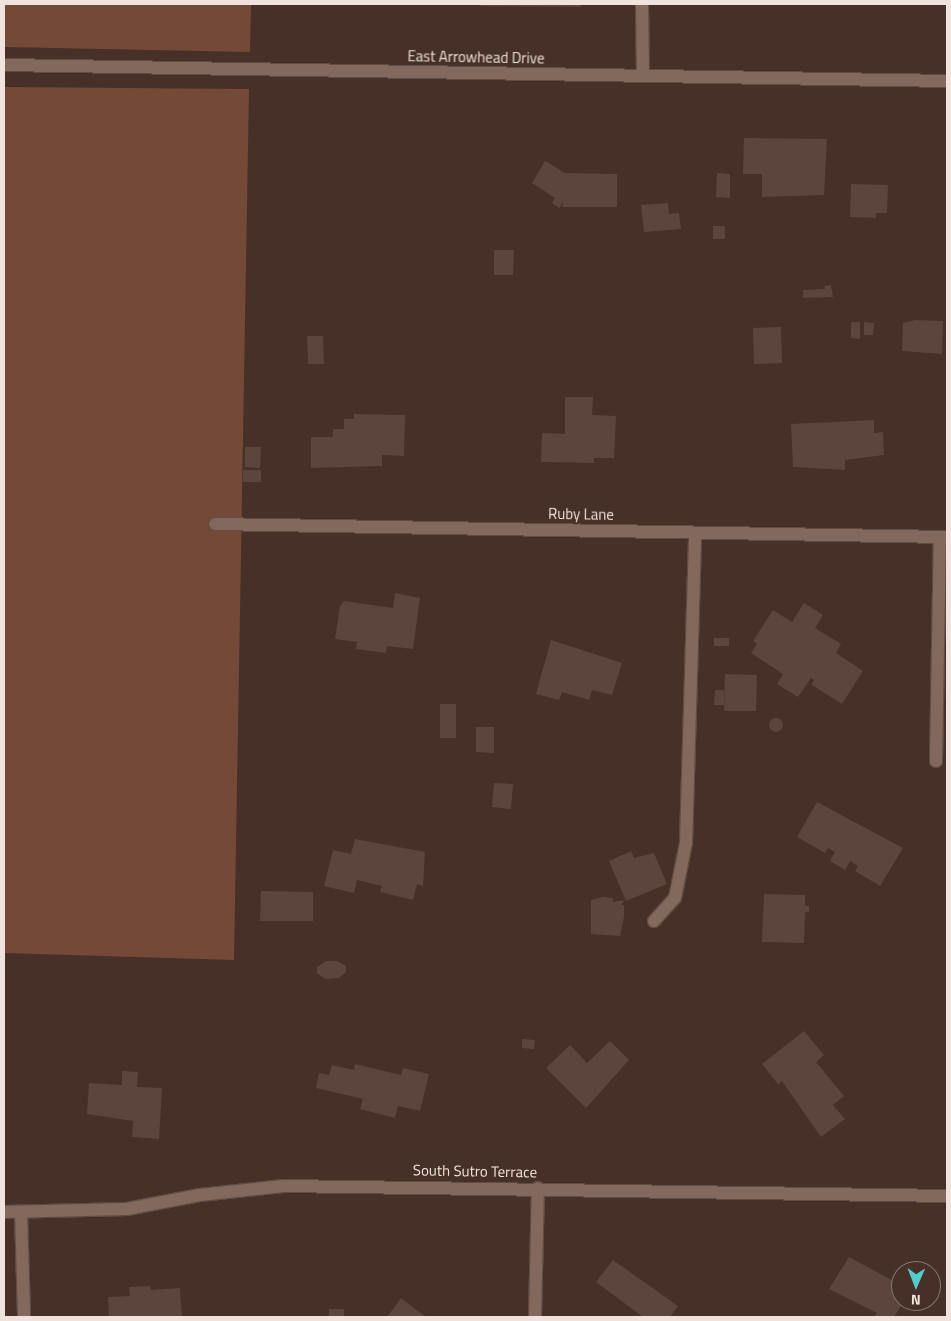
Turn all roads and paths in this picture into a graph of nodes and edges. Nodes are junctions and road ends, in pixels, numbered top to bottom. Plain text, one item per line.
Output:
1 (642, 4) edge
2 (4, 65) edge
3 (643, 76) junction
4 (947, 81) edge
5 (214, 524) dead end
6 (694, 533) junction
7 (943, 537) edge
8 (936, 761) dead end
9 (654, 921) dead end
10 (538, 1188) junction
11 (947, 1196) edge
12 (4, 1212) edge
13 (21, 1212) junction
14 (24, 1317) edge
15 (535, 1317) edge

1 - 3 street
2 - 3 street, East Arrowhead Drive
3 - 4 street, East Arrowhead Drive
5 - 6 street, Ruby Lane
6 - 7 street, Ruby Lane
6 - 9 street
7 - 8 street
10 - 11 street, South Sutro Terrace
10 - 13 street, South Sutro Terrace
10 - 15 street
12 - 13 street, South Sutro Terrace
13 - 14 street

